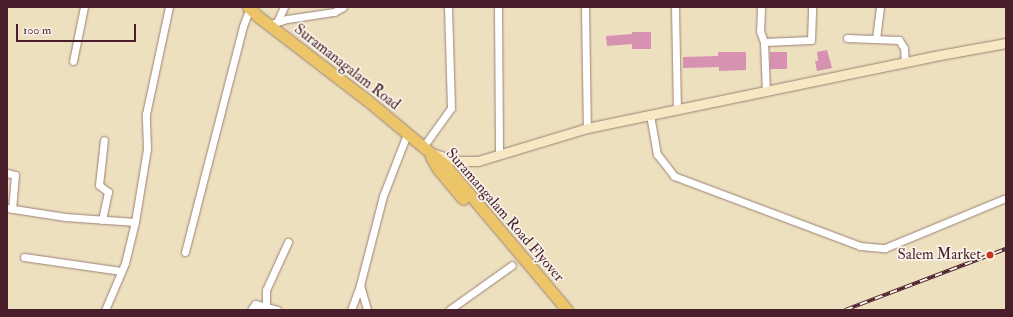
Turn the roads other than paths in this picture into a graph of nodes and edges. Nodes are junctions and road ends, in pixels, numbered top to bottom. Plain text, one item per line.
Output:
1 (84, 7) edge
2 (169, 7) edge
3 (284, 7) edge
4 (343, 7) edge
5 (448, 7) edge
6 (498, 7) edge
7 (585, 7) edge
8 (675, 7) edge
9 (761, 7) edge
10 (812, 7) edge
11 (880, 7) edge
12 (249, 8) edge
13 (272, 24) junction
14 (846, 38) dead end
15 (876, 38) junction
16 (764, 42) junction
17 (1006, 43) edge
18 (73, 61) dead end
19 (905, 62) junction
20 (766, 92) junction
21 (677, 108) junction
22 (650, 114) junction
23 (587, 128) junction
24 (407, 134) junction
25 (104, 140) dead end
26 (425, 150) junction
27 (498, 155) junction
28 (441, 167) junction
29 (7, 173) edge
30 (1006, 198) edge
31 (10, 208) edge
32 (102, 220) junction
33 (135, 222) junction
34 (288, 242) dead end
35 (185, 252) dead end
36 (24, 257) dead end
37 (512, 265) dead end
38 (121, 271) junction
39 (360, 285) junction
40 (266, 307) junction
41 (105, 310) edge
42 (250, 310) edge
43 (277, 310) edge
44 (351, 310) edge
45 (367, 310) edge
46 (449, 310) edge
47 (558, 310) edge
48 (567, 310) edge

1 - 18 street
2 - 33 street
3 - 13 street
4 - 13 street
5 - 26 street
6 - 27 street
7 - 23 street
8 - 21 street
9 - 16 street
10 - 16 street
11 - 15 street
12 - 13 main road, Suramanagalam Road
12 - 35 street
13 - 24 main road, Suramanagalam Road
14 - 15 street
15 - 19 street
16 - 20 street
17 - 19 street
19 - 20 street
20 - 21 street
21 - 22 street
22 - 23 street
22 - 30 street
23 - 27 street
24 - 26 main road, Suramanagalam Road
24 - 39 street
25 - 32 street
26 - 27 street
26 - 28 main road, Suramangalam Road Flyover
28 - 47 main road, Suramangalam Road Flyover
28 - 48 main road, Suramangalam Road Flyover
29 - 31 street
31 - 32 street
32 - 33 street
33 - 38 street
34 - 40 street
36 - 38 street
37 - 46 street
38 - 41 street
39 - 44 street
39 - 45 street
40 - 42 street
40 - 43 street

